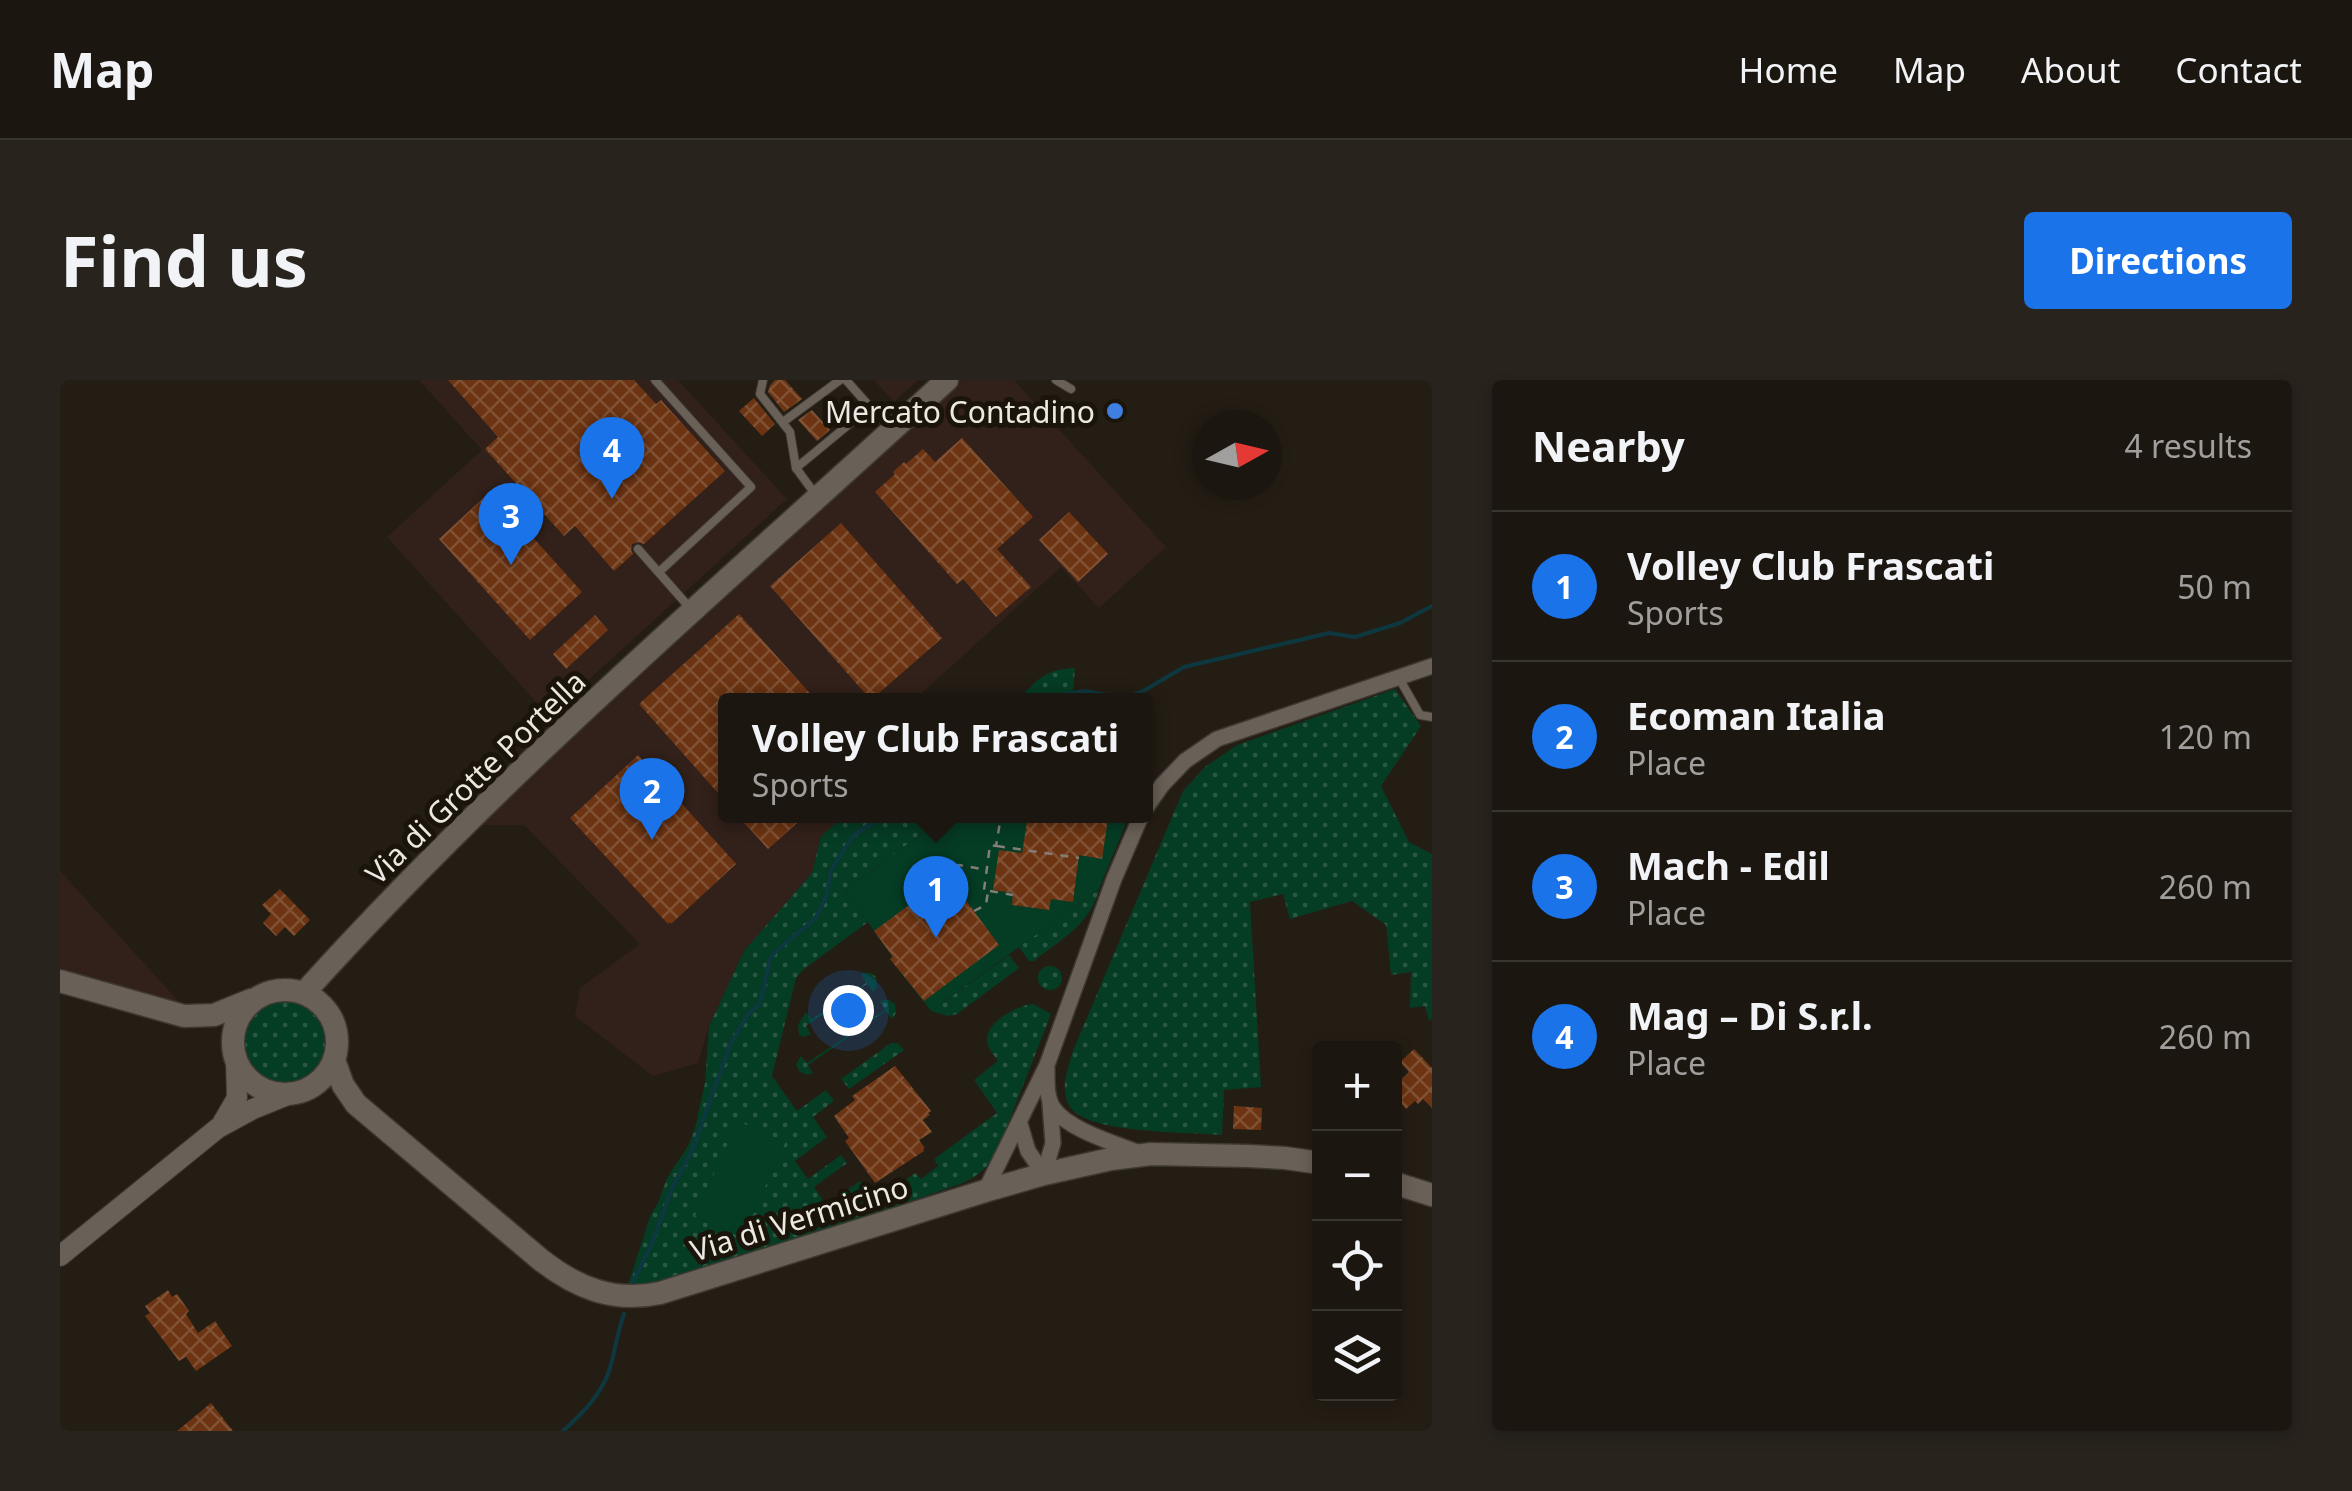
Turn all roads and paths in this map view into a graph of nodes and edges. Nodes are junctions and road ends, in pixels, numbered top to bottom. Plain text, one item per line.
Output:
1 (655, 380) edge
2 (763, 380) edge
3 (843, 380) edge
4 (947, 380) edge
5 (1056, 380) edge
6 (1071, 388) dead end
7 (870, 407) junction
8 (783, 422) junction
9 (892, 430) junction
10 (796, 468) junction
11 (818, 498) junction
12 (638, 550) dead end
13 (659, 572) junction
14 (694, 611) junction
15 (1432, 666) edge
16 (1399, 678) junction
17 (1432, 716) edge
18 (1153, 798) edge
19 (1000, 823) edge
20 (1138, 823) edge
21 (996, 846) junction
22 (1078, 858) dead end
23 (987, 870) junction
24 (988, 891) junction
25 (1013, 895) dead end
26 (916, 900) dead end
27 (974, 911) dead end
28 (60, 981) edge
29 (304, 993) junction
30 (254, 999) junction
31 (184, 1016) junction
32 (334, 1060) junction
33 (236, 1061) junction
34 (1047, 1066) junction
35 (290, 1094) junction
36 (1048, 1094) junction
37 (356, 1104) junction
38 (1020, 1124) junction
39 (218, 1128) junction
40 (1144, 1155) junction
41 (1312, 1162) edge
42 (1044, 1174) junction
43 (1402, 1186) edge
44 (985, 1191) junction
45 (1432, 1195) edge
46 (60, 1256) edge

1 - 13 lane
2 - 8 lane
3 - 7 lane
3 - 8 lane
4 - 9 main road, Via di Grotte Portella
5 - 6 lane
7 - 9 lane
7 - 10 lane
8 - 10 lane
9 - 11 main road, Via di Grotte Portella
10 - 11 lane
11 - 14 main road, Via di Grotte Portella
12 - 13 lane
13 - 14 lane
14 - 29 main road, Via di Grotte Portella
15 - 16 street
16 - 17 lane
16 - 18 street
19 - 21 path
20 - 34 street
21 - 22 path
21 - 23 path
23 - 24 path
23 - 26 path
24 - 25 path
24 - 27 path
28 - 31 main road
29 - 30 main road
29 - 32 main road
30 - 31 main road
30 - 33 main road
31 - 33 main road
32 - 35 main road
32 - 37 main road, Via di Vermicino
33 - 35 main road
33 - 39 street
34 - 36 street
34 - 38 street
35 - 37 main road, Via di Vermicino
35 - 39 street
36 - 40 street
36 - 42 street
37 - 44 main road, Via di Vermicino
38 - 42 street
38 - 44 street
39 - 46 street
40 - 41 main road, Via di Vermicino
40 - 42 main road, Via di Vermicino
42 - 44 main road, Via di Vermicino
43 - 45 main road

